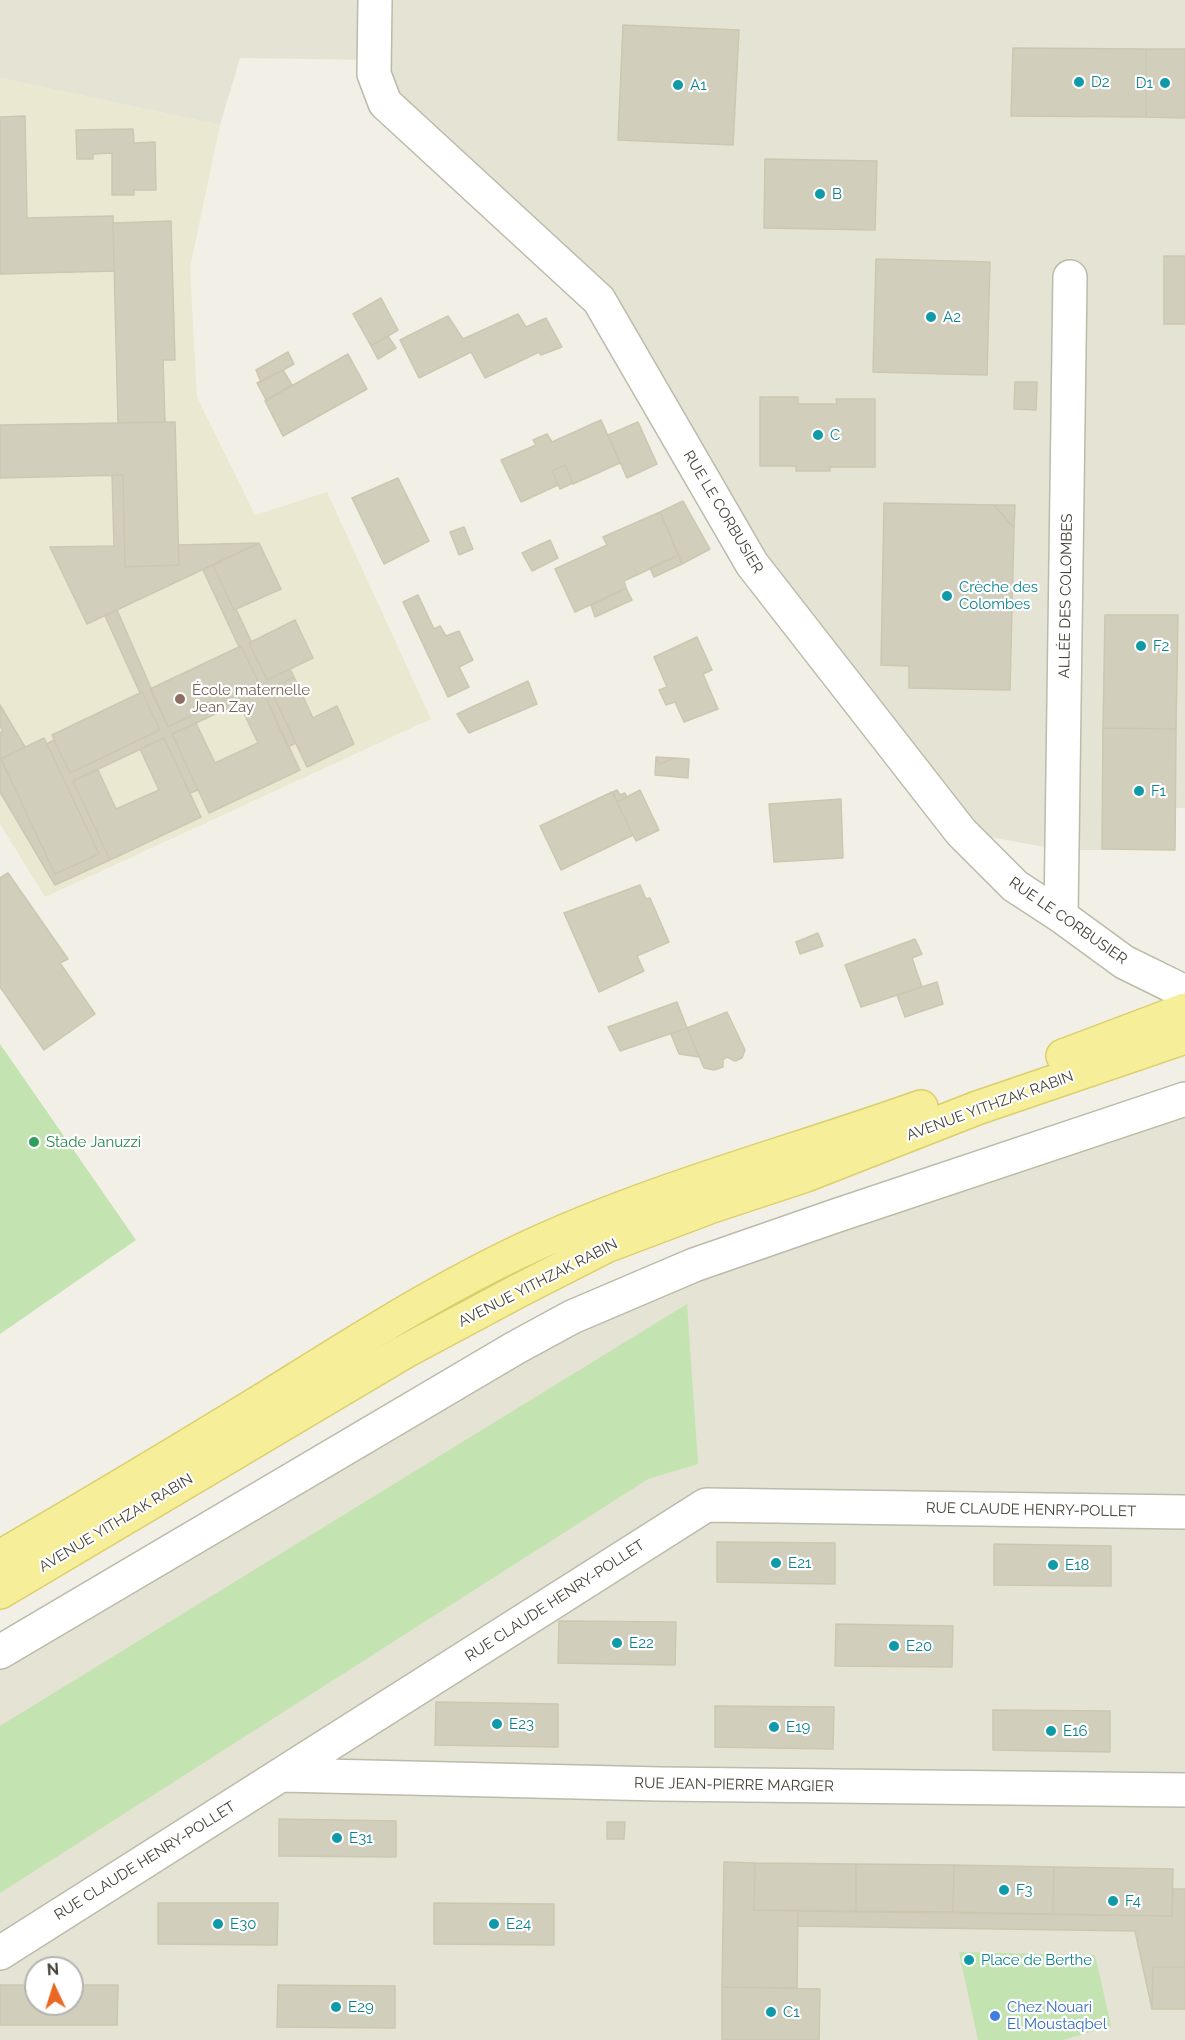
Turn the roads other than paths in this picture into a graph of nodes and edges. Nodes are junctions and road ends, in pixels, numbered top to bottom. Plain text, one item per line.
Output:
1 (375, 0) edge
2 (1071, 277) dead end
3 (1061, 916) junction
4 (1185, 992) edge
5 (1185, 1010) edge
6 (1185, 1037) edge
7 (1185, 1099) edge
8 (1185, 1512) edge
9 (0, 1557) edge
10 (0, 1592) edge
11 (0, 1652) edge
12 (283, 1775) junction
13 (1185, 1790) edge
14 (0, 1953) edge

1 - 3 street, RUE LE CORBUSIER
2 - 3 street, ALLÉE DES COLOMBES
3 - 4 street, RUE LE CORBUSIER
5 - 9 main road, AVENUE YITHZAK RABIN
6 - 10 main road, AVENUE YITHZAK RABIN
7 - 11 street
8 - 12 street, RUE CLAUDE HENRY-POLLET
12 - 13 street, RUE JEAN-PIERRE MARGIER
12 - 14 street, RUE CLAUDE HENRY-POLLET

